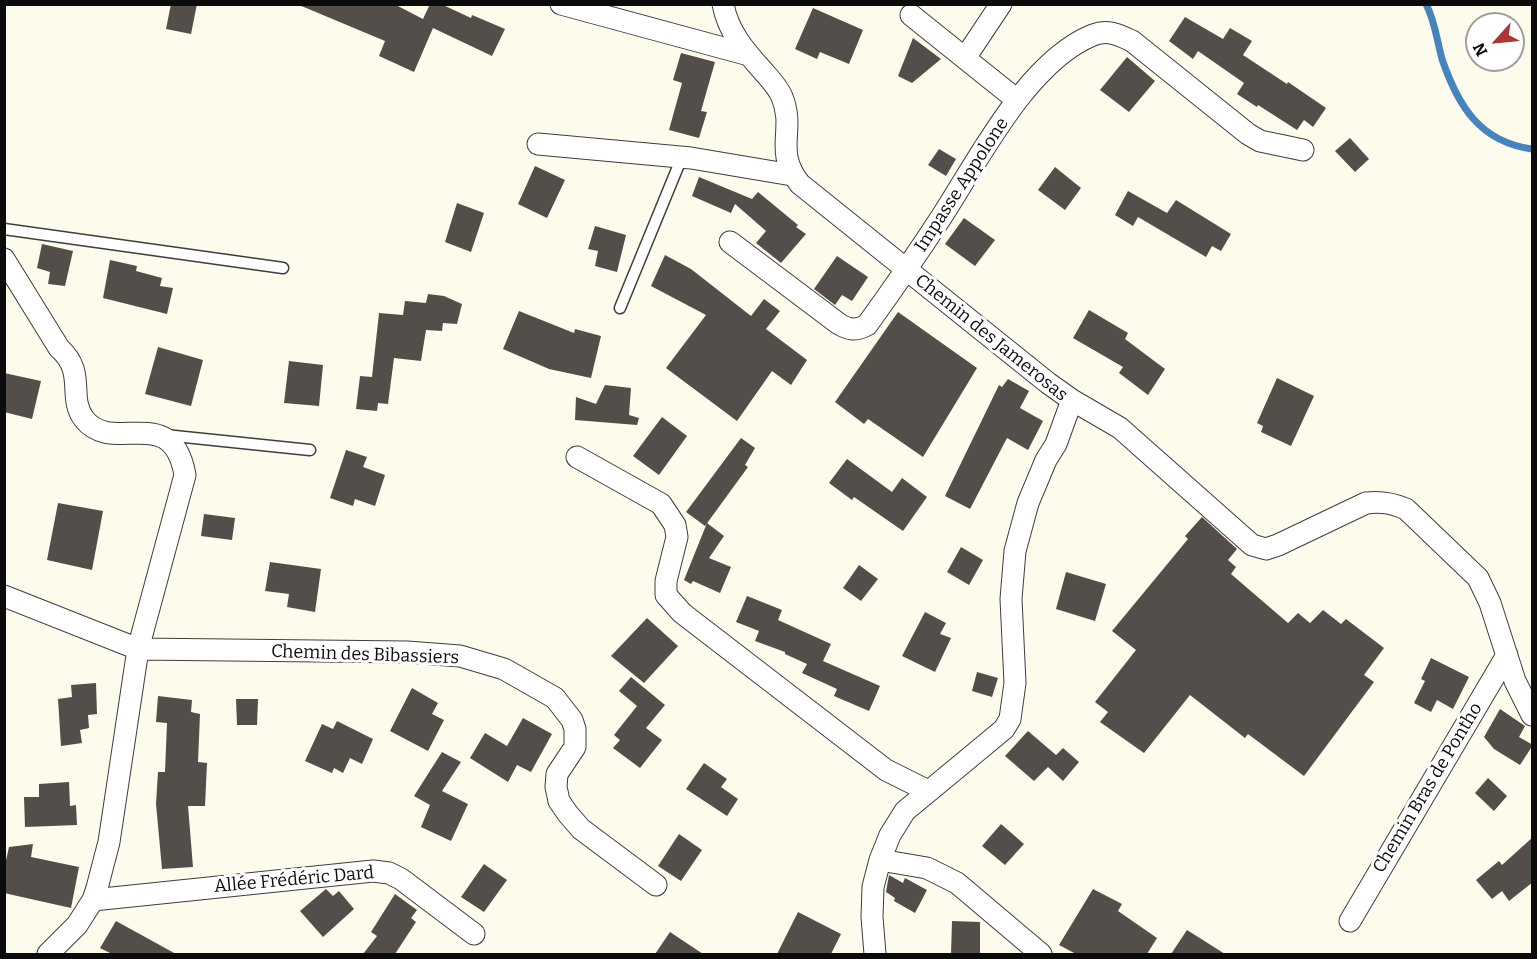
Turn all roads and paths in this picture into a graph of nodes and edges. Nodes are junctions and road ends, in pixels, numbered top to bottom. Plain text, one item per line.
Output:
1 (561, 4) edge
2 (723, 4) edge
3 (1001, 4) edge
4 (911, 15) dead end
5 (749, 55) junction
6 (965, 58) junction
7 (1017, 100) junction
8 (537, 144) dead end
9 (1303, 150) dead end
10 (682, 157) junction
11 (792, 175) junction
12 (4, 229) edge
13 (730, 242) dead end
14 (4, 259) edge
15 (284, 268) dead end
16 (908, 270) junction
17 (620, 308) dead end
18 (1072, 400) junction
19 (150, 434) junction
20 (310, 450) dead end
21 (578, 457) dead end
22 (4, 596) edge
23 (138, 649) junction
24 (1507, 655) junction
25 (1533, 715) edge
26 (928, 791) junction
27 (880, 860) junction
28 (656, 885) dead end
29 (93, 900) junction
30 (1350, 921) dead end
31 (474, 934) dead end
32 (48, 954) edge
33 (875, 954) edge
34 (1041, 954) edge

1 - 5 street
2 - 5 street
3 - 6 street
4 - 6 street, Impasse Appolone
5 - 11 street
6 - 7 street, Impasse Appolone
7 - 9 street, Impasse Appolone
7 - 16 street, Impasse Appolone
8 - 10 street
10 - 11 street
10 - 17 lane
11 - 16 street, Chemin des Jamerosas
12 - 15 lane
13 - 16 street, Chemin des Jamerosas
14 - 19 street
16 - 18 street, Chemin des Jamerosas
18 - 24 street
18 - 26 street, Chemin des Jamerosas
19 - 20 lane
19 - 23 street
21 - 26 street
22 - 23 street, Chemin des Bibassiers
23 - 28 street, Chemin des Bibassiers
23 - 29 street
24 - 25 street
24 - 30 street, Chemin Bras de Pontho
26 - 27 street, Chemin des Jamerosas
27 - 33 street, Chemin des Jamerosas
27 - 34 street
29 - 31 street, Allée Frédéric Dard
29 - 32 street

